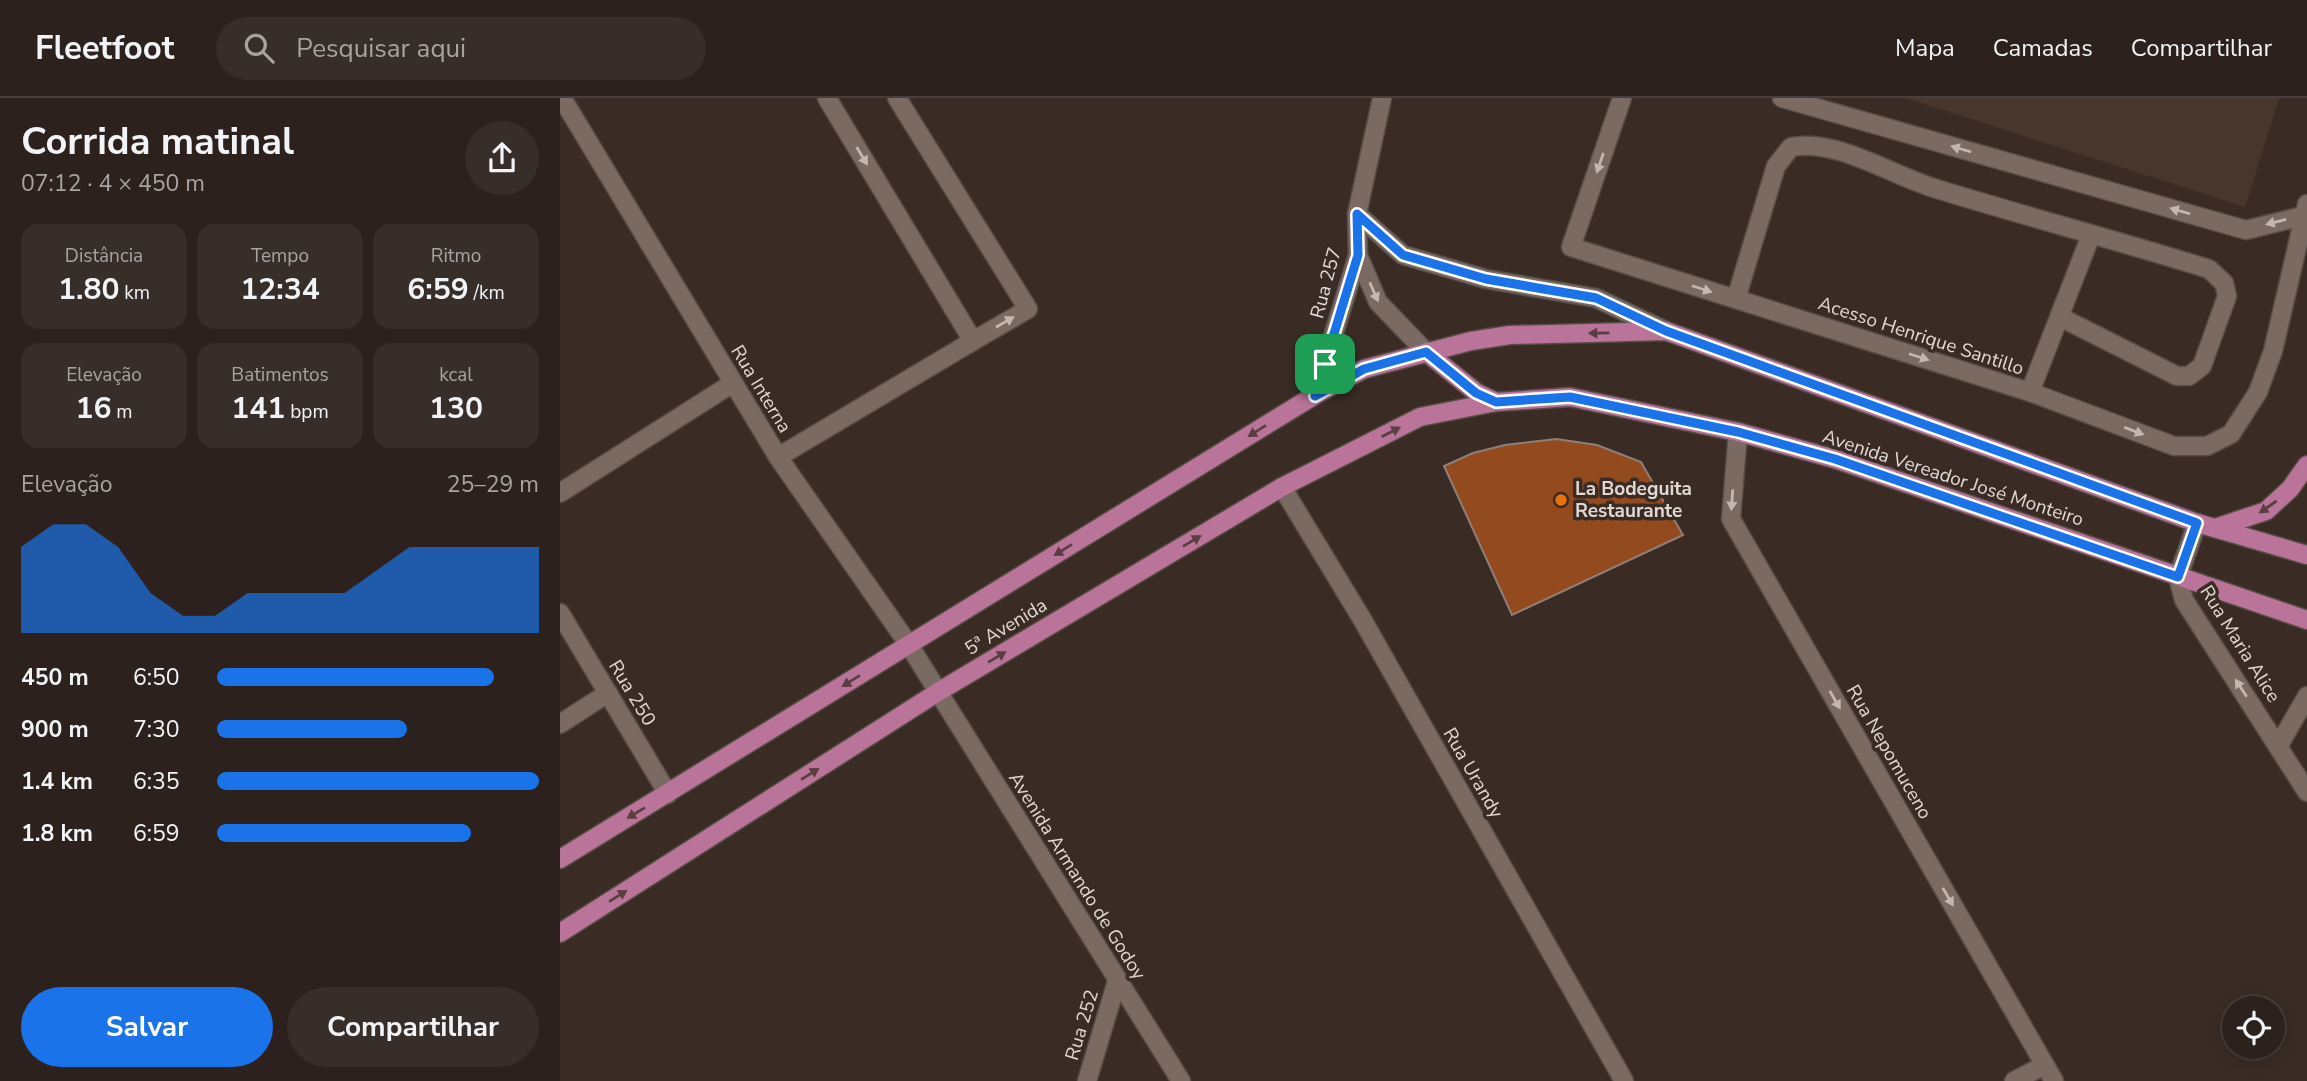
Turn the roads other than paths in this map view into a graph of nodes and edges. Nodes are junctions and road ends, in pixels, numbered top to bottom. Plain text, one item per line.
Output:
1 (562, 98) edge
2 (827, 98) edge
3 (897, 98) edge
4 (1382, 98) edge
5 (1622, 98) edge
6 (1782, 98) edge
7 (2306, 211) edge
8 (1357, 214) junction
9 (2091, 235) junction
10 (1358, 255) junction
11 (2301, 264) edge
12 (1735, 299) junction
13 (2060, 317) junction
14 (1666, 331) junction
15 (973, 341) junction
16 (1426, 352) junction
17 (733, 383) junction
18 (2029, 392) junction
19 (1315, 396) junction
20 (1496, 402) junction
21 (1738, 432) junction
22 (778, 457) junction
23 (2307, 466) edge
24 (1282, 487) junction
25 (560, 492) edge
26 (2197, 523) junction
27 (2215, 528) junction
28 (2307, 555) edge
29 (2178, 577) junction
30 (560, 613) edge
31 (2307, 620) edge
32 (909, 645) junction
33 (938, 692) junction
34 (608, 693) junction
35 (2307, 696) edge
36 (560, 724) edge
37 (2279, 745) junction
38 (2307, 792) edge
39 (668, 794) junction
40 (560, 859) edge
41 (560, 933) edge
42 (1117, 981) junction
43 (2045, 1065) junction
44 (1621, 1080) edge
45 (1087, 1081) edge
46 (1181, 1081) edge
47 (2014, 1081) edge
48 (2054, 1081) edge

1 - 17 street, Rua Interna
2 -> 15 street
15 -> 3 street
4 - 8 street, Rua 257
5 -> 12 street, Acesso Henrique Santillo
7 -> 6 street, Acesso Henrique Santillo
7 - 11 street, Acesso Henrique Santillo
8 - 10 street, Rua 257
8 - 14 street, Avenida Vereador José Monteiro
9 - 12 street
9 - 13 street
9 - 13 street
10 -> 16 street
10 - 19 street, Rua 257
18 -> 11 street, Acesso Henrique Santillo
12 -> 18 street, Acesso Henrique Santillo
13 - 18 street
14 -> 16 main road, Avenida Vereador José Monteiro
14 - 26 main road, Avenida Vereador José Monteiro
15 - 22 street
16 - 19 main road, 5ª Avenida
16 - 20 main road
17 - 22 street, Rua Interna
17 - 25 street
19 -> 32 main road, 5ª Avenida
20 - 21 main road, Avenida Vereador José Monteiro
24 -> 20 main road, 5ª Avenida
21 - 29 main road, Avenida Vereador José Monteiro
21 -> 43 street, Rua Nepomuceno
22 - 32 street, Rua Interna
23 -> 27 main road
33 -> 24 main road, 5ª Avenida
24 - 44 street, Rua Urandy
26 - 27 main road, Avenida Vereador José Monteiro
26 - 29 street, Rua Maria Alice
27 - 28 main road, Avenida Vereador José Monteiro
29 - 31 main road, Avenida Vereador José Monteiro
37 -> 29 street, Rua Maria Alice
30 - 34 street, Rua 250
32 - 33 street, Rua Interna
32 -> 39 main road, 5ª Avenida
41 -> 33 main road, 5ª Avenida
33 - 42 street, Avenida Armando de Godoy
34 - 36 street
34 - 39 street, Rua 250
35 - 37 street, Rua Maria Alice
37 - 38 street, Rua Maria Alice
39 -> 40 main road, 5ª Avenida
42 - 45 street, Rua 252
42 - 46 street, Avenida Armando de Godoy
43 - 47 street
43 - 48 street, Rua Nepomuceno

